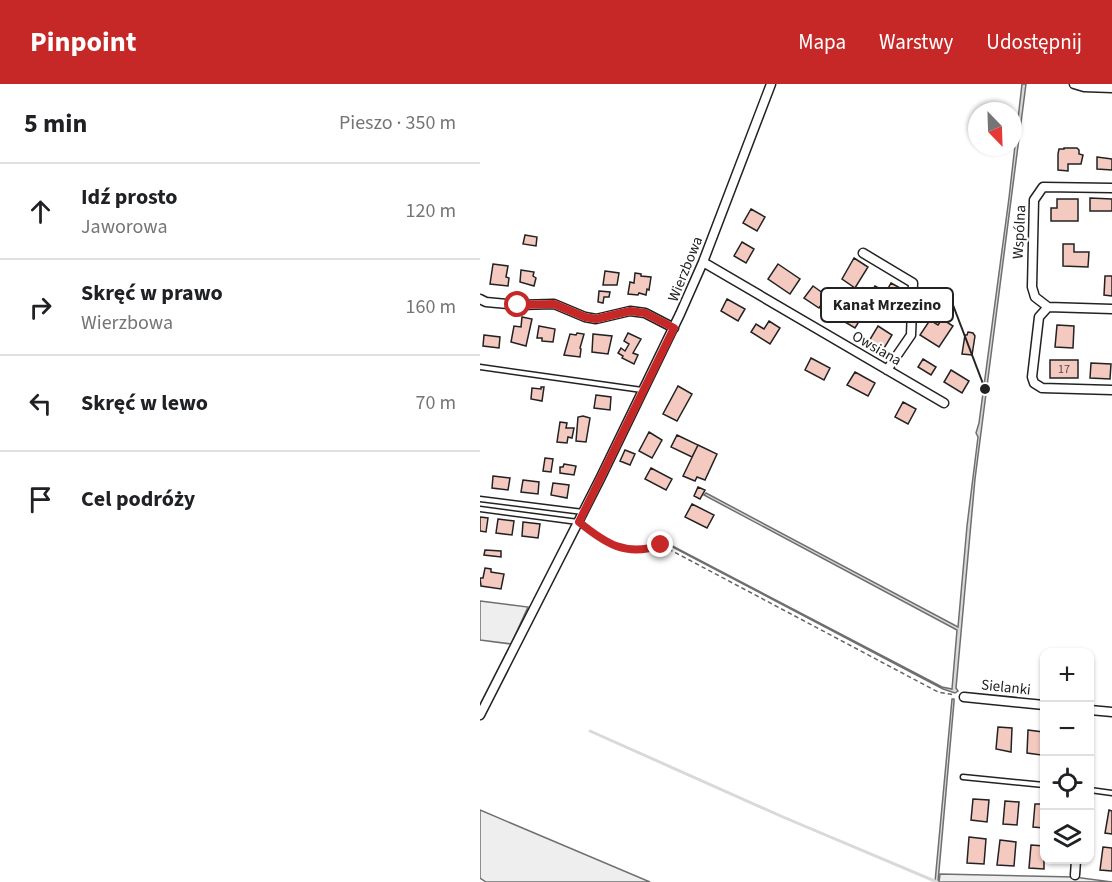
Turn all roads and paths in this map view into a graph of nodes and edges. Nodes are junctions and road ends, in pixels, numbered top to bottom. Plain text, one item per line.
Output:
1 (771, 84) edge
2 (1074, 84) edge
3 (1112, 88) edge
4 (1112, 188) edge
5 (863, 253) dead end
6 (703, 262) junction
7 (480, 299) edge
8 (1048, 307) junction
9 (1112, 309) edge
10 (674, 328) junction
11 (480, 367) edge
12 (887, 370) junction
13 (642, 390) junction
14 (1112, 390) edge
15 (944, 403) dead end
16 (480, 499) edge
17 (480, 508) edge
18 (584, 512) junction
19 (579, 522) junction
20 (964, 697) joint
21 (1040, 705) edge
22 (1094, 710) edge
23 (1112, 712) edge
24 (480, 715) edge
25 (963, 777) dead end
26 (1040, 785) edge
27 (1094, 790) edge
28 (1112, 792) edge
29 (1076, 864) edge
30 (1075, 875) dead end

1 - 6 street, Wierzbowa
2 - 3 street
4 - 8 street, Wspólna
5 - 12 street
6 - 10 street, Wierzbowa
6 - 12 street, Owsiana
7 - 10 street
8 - 9 street
8 - 14 street
10 - 13 street, Wierzbowa
11 - 13 lane
12 - 15 street, Owsiana
13 - 18 street, Wierzbowa
16 - 18 lane
17 - 19 lane
18 - 19 street, Wierzbowa
19 - 20 path
19 - 24 street, Wierzbowa
20 - 21 street, Sielanki
22 - 23 street
25 - 26 lane
27 - 28 lane
29 - 30 street

